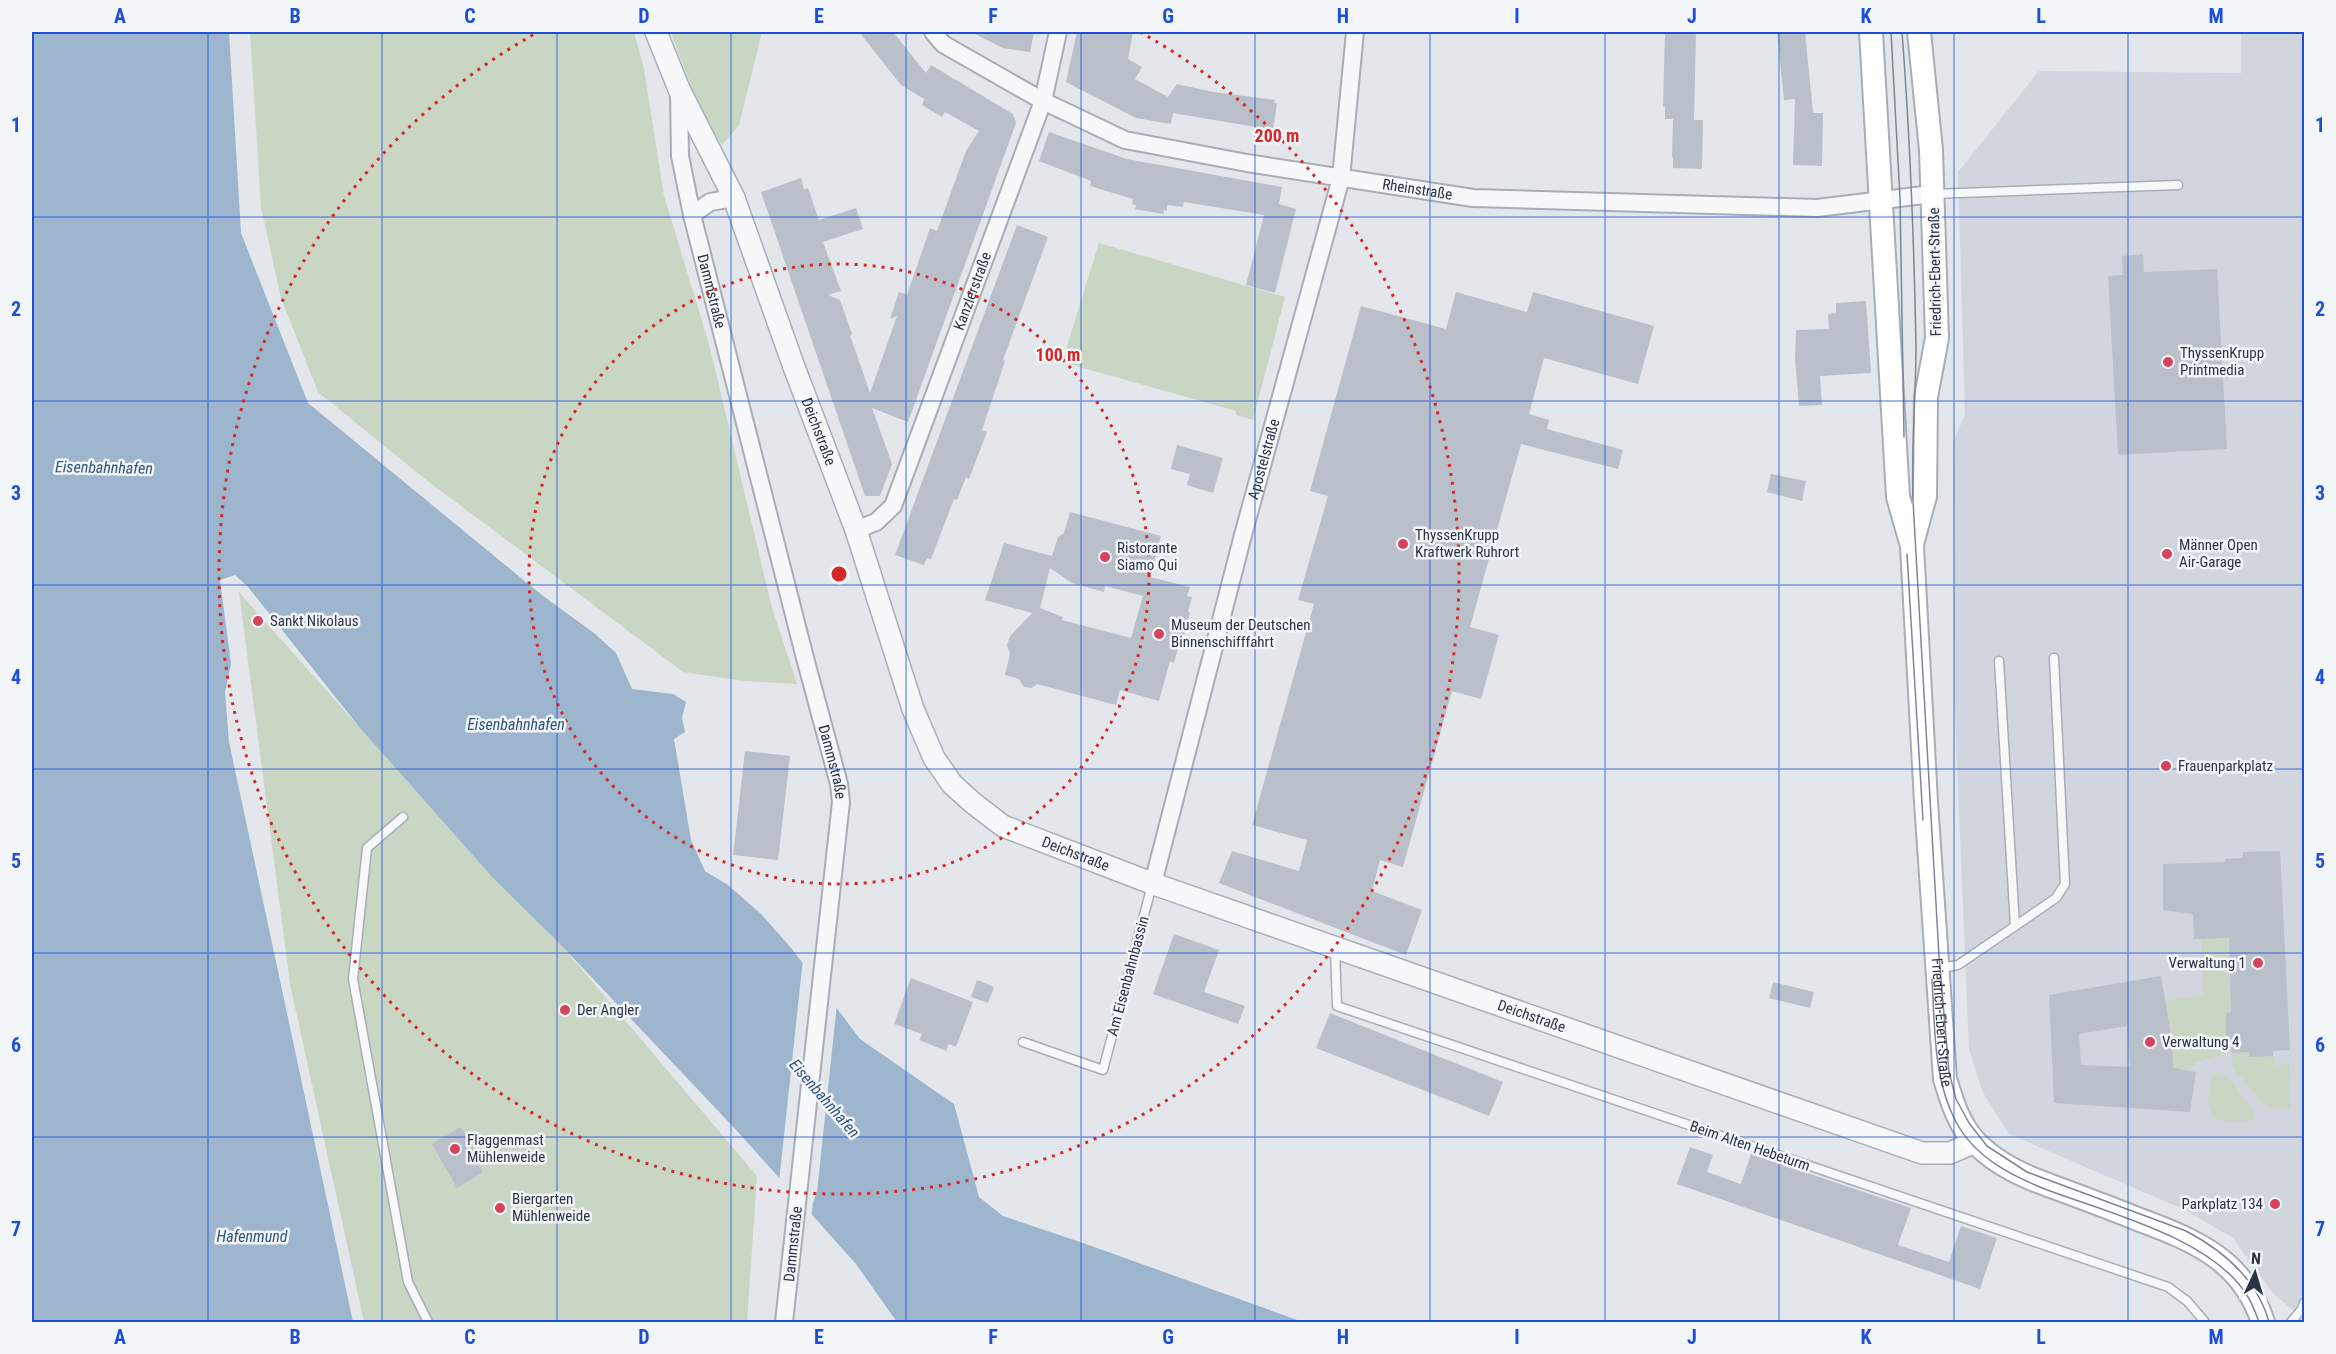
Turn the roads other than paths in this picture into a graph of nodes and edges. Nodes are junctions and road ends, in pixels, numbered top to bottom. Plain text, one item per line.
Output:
1 (656, 32) edge
2 (933, 32) edge
3 (1058, 32) edge
4 (1355, 32) edge
5 (1871, 32) edge
6 (1919, 32) edge
7 (679, 89) junction
8 (1043, 101) junction
9 (1341, 178) junction
10 (2178, 185) dead end
11 (1932, 194) junction
12 (734, 198) junction
13 (1881, 201) junction
14 (692, 215) junction
15 (856, 530) junction
16 (1912, 546) junction
17 (2054, 658) dead end
18 (1999, 661) dead end
19 (403, 817) dead end
20 (1153, 883) junction
21 (2015, 926) junction
22 (1335, 949) junction
23 (1937, 968) junction
24 (1023, 1042) dead end
25 (1975, 1142) junction
26 (2304, 1303) edge
27 (428, 1323) edge
28 (784, 1323) edge
29 (2205, 1323) edge
30 (2264, 1323) edge
31 (2291, 1323) edge

1 - 7 street, Deichstraße
2 - 8 street, Rheinstraße
3 - 8 street, Kanzlerstraße
4 - 9 street, Apostelstraße
5 - 13 main road, Friedrich-Ebert-Straße
6 - 11 main road, Friedrich-Ebert-Straße
7 - 12 street, Deichstraße
7 - 14 street, Dammstraße
8 - 9 street, Rheinstraße
8 - 15 street, Kanzlerstraße
9 - 13 street, Rheinstraße
9 - 20 street, Apostelstraße
10 - 11 lane
11 - 13 street, Rheinstraße
11 - 16 main road, Friedrich-Ebert-Straße
12 - 14 street
12 - 15 street, Deichstraße
13 - 16 main road, Friedrich-Ebert-Straße
14 - 28 street, Dammstraße
15 - 20 street, Deichstraße
16 - 23 main road, Friedrich-Ebert-Straße
17 - 21 lane
18 - 21 lane
19 - 27 lane
20 - 22 street, Deichstraße
20 - 24 lane, Am Eisenbahnbassin
21 - 23 lane
22 - 25 street, Deichstraße
22 - 29 lane, Beim Alten Hebeturm
23 - 25 main road, Friedrich-Ebert-Straße
25 - 30 main road, Friedrich-Ebert-Straße
26 - 31 lane

